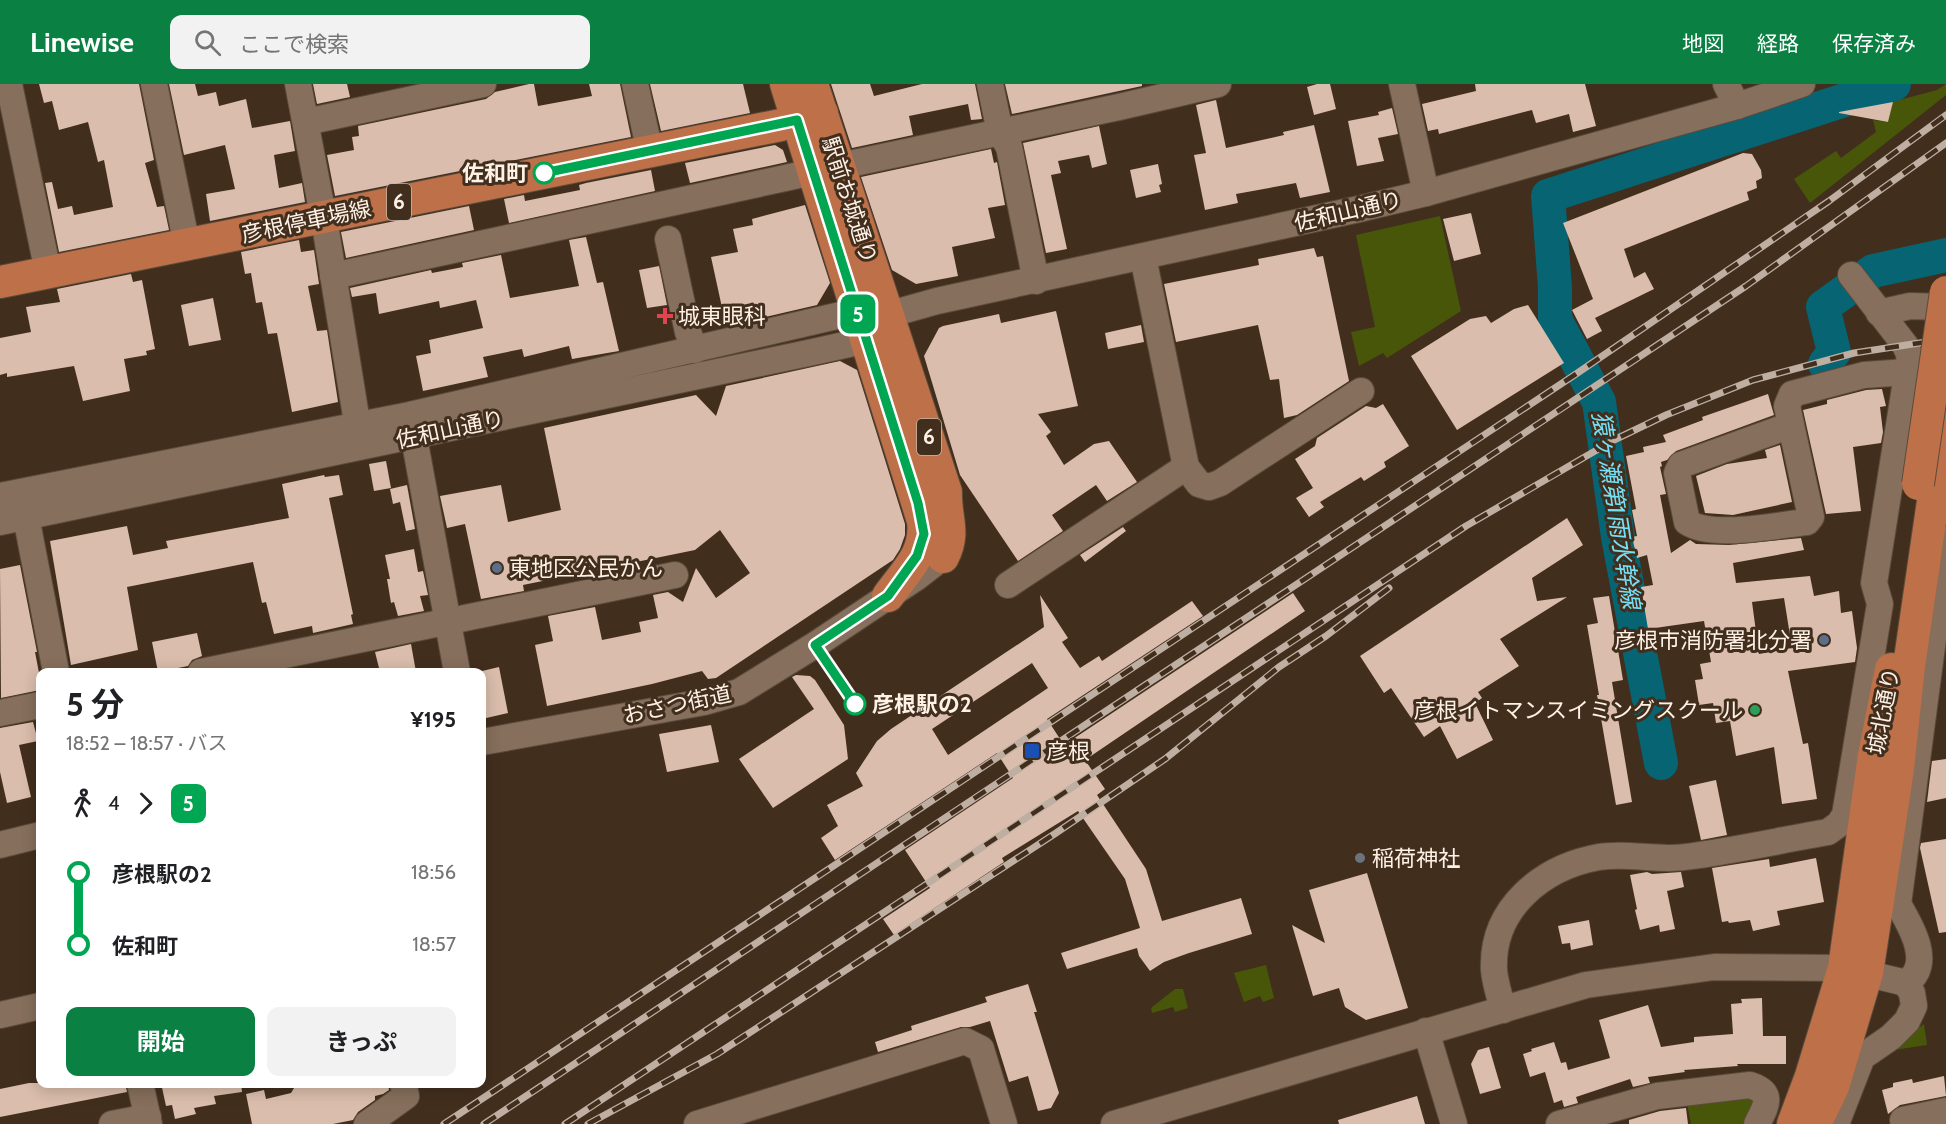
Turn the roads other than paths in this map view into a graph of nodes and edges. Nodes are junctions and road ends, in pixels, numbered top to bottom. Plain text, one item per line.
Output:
1 (154, 84) edge
2 (298, 84) edge
3 (483, 84) edge
4 (635, 84) edge
5 (786, 84) edge
6 (812, 84) edge
7 (990, 84) edge
8 (1218, 84) edge
9 (1402, 84) edge
10 (1802, 84) edge
11 (1731, 95) edge
12 (8, 99) edge
13 (810, 117) junction
14 (306, 122) junction
15 (1000, 132) junction
16 (650, 152) junction
17 (827, 169) junction
18 (1426, 193) junction
19 (324, 218) junction
20 (668, 239) dead end
21 (187, 245) junction
22 (1143, 257) junction
23 (48, 273) junction
24 (333, 276) junction
25 (1852, 276) dead end
26 (1036, 280) junction
27 (0, 282) edge
28 (1946, 292) edge
29 (1874, 306) junction
30 (1946, 307) edge
31 (870, 322) junction
32 (695, 350) junction
33 (1909, 364) junction
34 (1361, 391) dead end
35 (1946, 393) edge
36 (1946, 412) edge
37 (1791, 425) junction
38 (412, 426) junction
39 (359, 436) junction
40 (1186, 467) junction
41 (1927, 485) junction
42 (10, 494) edge
43 (26, 517) junction
44 (0, 522) edge
45 (1946, 540) edge
46 (943, 557) joint
47 (675, 575) dead end
48 (1008, 585) dead end
49 (888, 596) junction
50 (448, 622) junction
51 (55, 668) edge
52 (221, 668) edge
53 (456, 668) edge
54 (36, 706) edge
55 (0, 713) edge
56 (486, 741) edge
57 (36, 836) edge
58 (0, 844) edge
59 (1855, 970) junction
60 (1906, 983) junction
61 (36, 1007) edge
62 (1503, 1010) junction
63 (0, 1015) edge
64 (1426, 1032) junction
65 (141, 1088) edge
66 (404, 1088) edge
67 (1946, 1111) edge
68 (148, 1120) edge
69 (1572, 1122) edge
70 (112, 1124) edge
71 (367, 1124) edge
72 (697, 1124) edge
73 (1004, 1124) edge
74 (1114, 1124) edge
75 (1454, 1124) edge
76 (1758, 1124) edge
77 (1793, 1124) edge
78 (1815, 1124) edge
79 (1836, 1124) edge
80 (1904, 1124) edge

1 - 21 street
2 - 14 street
3 - 14 street
4 - 16 street
5 - 13 main road, 駅前お城通り
6 - 13 main road, 駅前お城通り
7 - 15 street
8 - 15 street
9 - 18 street
10 - 11 street, 佐和山通り
11 - 18 street, 佐和山通り
12 - 23 street
13 - 16 main road, 彦根停車場線 / 6
13 - 17 main road, 駅前お城通り / 6
14 - 19 street
15 - 17 street
15 - 26 street
16 - 19 main road, 彦根停車場線 / 6
17 - 24 street
17 - 31 main road, 駅前お城通り / 6
18 - 22 street, 佐和山通り
19 - 21 main road, 彦根停車場線 / 6
19 - 24 street
20 - 32 street
21 - 23 main road, 彦根停車場線 / 6
22 - 26 street, 佐和山通り
22 - 40 street
23 - 27 main road, 彦根停車場線 / 6
24 - 39 street
25 - 29 street
26 - 31 street, 佐和山通り
28 - 41 main road, 城北通り, bridge
29 - 30 street
29 - 33 street
31 - 32 street, 佐和山通り
31 - 38 street, 佐和山通り
31 - 46 main road, 駅前お城通り / 6
31 - 49 main road, 駅前お城通り / 6
32 - 38 street, 佐和山通り
33 - 35 street
33 - 37 street
33 - 62 street
34 - 40 street
36 - 41 main road, 城北通り
37 - 37 street
38 - 39 street, 佐和山通り
38 - 50 street
39 - 42 street, 佐和山通り
39 - 43 street, 佐和山通り
40 - 48 street
41 - 59 main road, 城北通り
42 - 43 street
43 - 44 street, 佐和山通り
43 - 51 street
45 - 60 street
46 - 49 street, おさつ街道
47 - 50 street
49 - 56 street, おさつ街道
50 - 52 street
50 - 53 street
54 - 55 street
57 - 58 street
59 - 60 street
59 - 62 street
59 - 77 main road, 城北通り
59 - 78 main road, 城北通り
60 - 79 street
61 - 63 street
62 - 64 street
64 - 74 street
64 - 75 street
65 - 68 street
66 - 71 street
67 - 80 street
68 - 70 street
69 - 76 street
72 - 73 street

